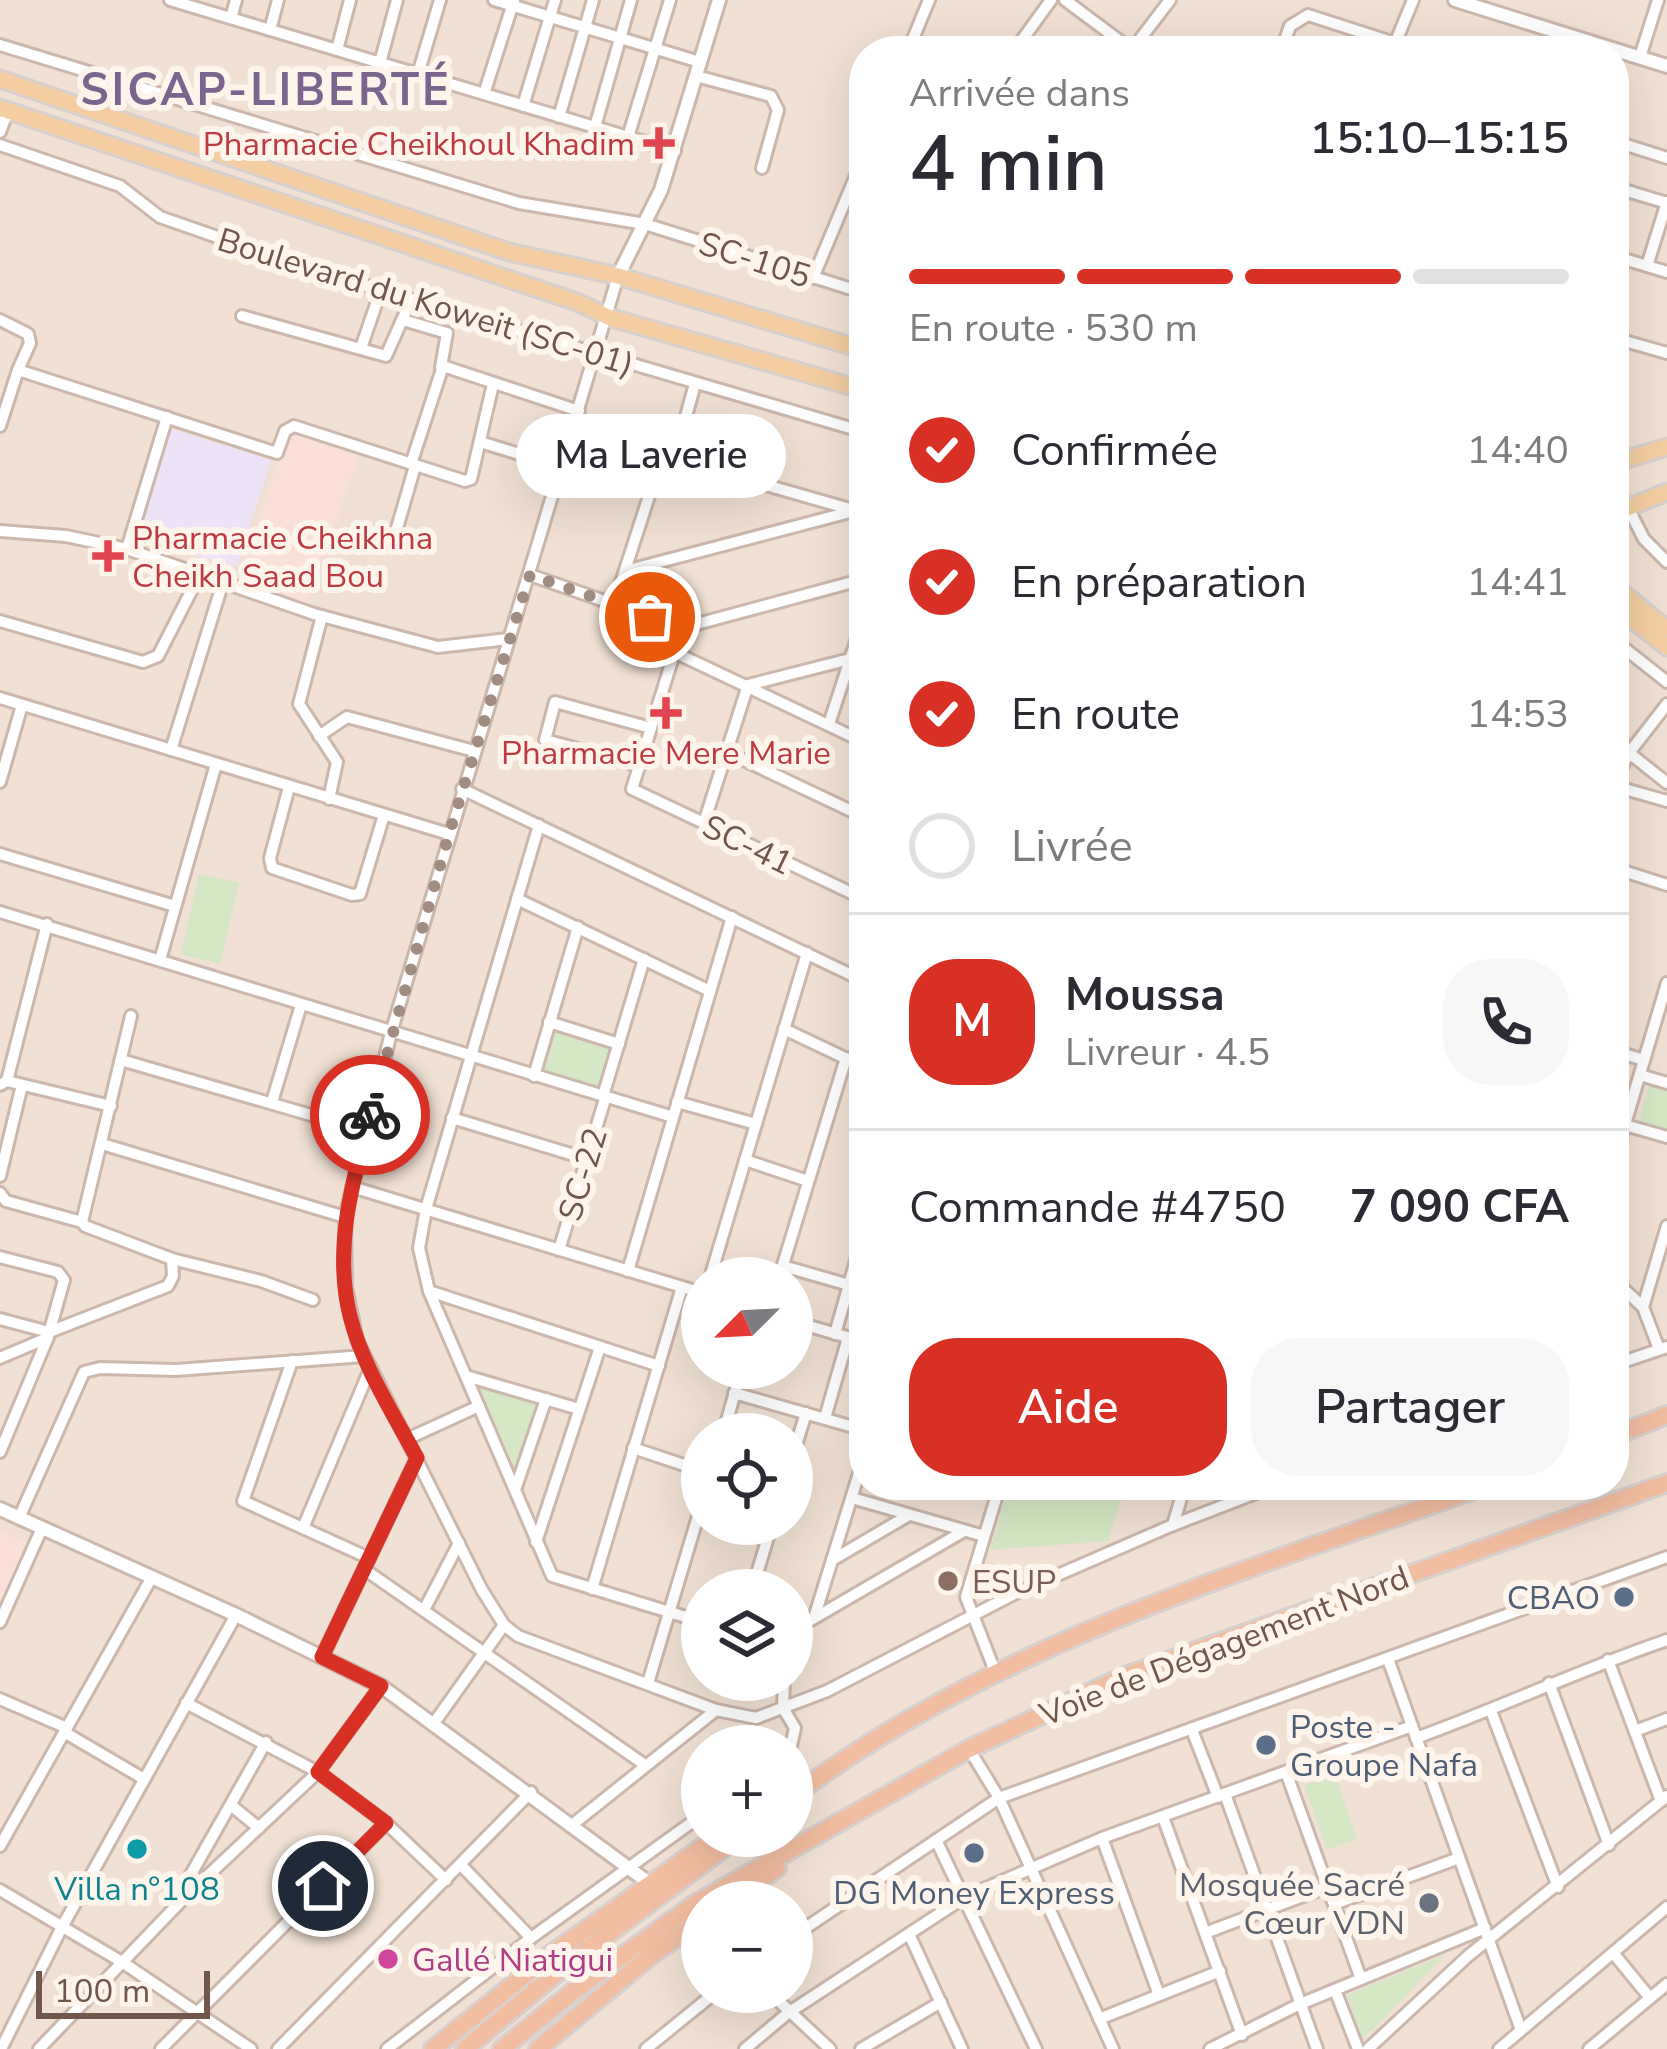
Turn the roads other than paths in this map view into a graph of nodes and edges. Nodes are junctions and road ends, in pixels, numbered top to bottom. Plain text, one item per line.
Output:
1 (170, 0) edge
2 (236, 0) edge
3 (278, 0) edge
4 (350, 0) edge
5 (397, 0) edge
6 (440, 0) edge
7 (494, 0) edge
8 (555, 0) edge
9 (593, 0) edge
10 (631, 0) edge
11 (670, 0) edge
12 (719, 0) edge
13 (929, 0) edge
14 (1051, 0) edge
15 (1065, 0) edge
16 (1170, 0) edge
17 (1412, 0) edge
18 (1455, 0) edge
19 (1658, 0) edge
20 (513, 3) edge
21 (195, 4) edge
22 (550, 17) junction
23 (231, 18) junction
24 (585, 28) junction
25 (270, 30) junction
26 (914, 36) edge
27 (1025, 36) edge
28 (1113, 36) edge
29 (1142, 36) edge
30 (1287, 36) edge
31 (1363, 36) edge
32 (1397, 36) edge
33 (1572, 36) edge
34 (620, 38) junction
35 (0, 45) edge
36 (656, 49) junction
37 (337, 50) junction
38 (1629, 54) edge
39 (1640, 57) junction
40 (380, 63) junction
41 (1667, 66) edge
42 (698, 69) junction
43 (418, 74) junction
44 (0, 79) edge
45 (484, 94) junction
46 (523, 106) junction
47 (4, 110) edge
48 (559, 117) junction
49 (595, 128) junction
50 (0, 132) edge
51 (628, 137) junction
52 (0, 145) edge
53 (1629, 146) edge
54 (675, 151) junction
55 (1667, 158) edge
56 (762, 168) dead end
57 (849, 192) edge
58 (1629, 192) edge
59 (1667, 202) edge
60 (645, 224) junction
61 (1629, 261) edge
62 (1647, 266) junction
63 (1667, 272) edge
64 (618, 277) junction
65 (813, 278) junction
66 (849, 289) edge
67 (380, 290) junction
68 (411, 300) junction
69 (242, 316) dead end
70 (608, 317) junction
71 (0, 320) edge
72 (403, 320) junction
73 (1629, 342) edge
74 (849, 346) edge
75 (361, 348) junction
76 (1667, 353) edge
77 (597, 356) junction
78 (441, 367) junction
79 (18, 370) junction
80 (493, 384) junction
81 (695, 384) junction
82 (849, 386) edge
83 (579, 411) junction
84 (167, 416) junction
85 (0, 426) edge
86 (849, 428) edge
87 (573, 430) junction
88 (480, 442) junction
89 (1667, 447) edge
90 (668, 458) junction
91 (1629, 459) edge
92 (413, 465) junction
93 (562, 467) junction
94 (1667, 492) edge
95 (1629, 507) edge
96 (849, 509) edge
97 (849, 515) edge
98 (1629, 520) edge
99 (0, 532) edge
100 (393, 542) dead end
101 (127, 549) junction
102 (1667, 562) edge
103 (625, 571) junction
104 (200, 574) junction
105 (530, 575) junction
106 (223, 582) junction
107 (849, 583) edge
108 (1629, 598) edge
109 (614, 604) junction
110 (322, 616) junction
111 (1629, 617) edge
112 (0, 622) edge
113 (682, 628) junction
114 (1667, 629) edge
115 (508, 639) junction
116 (1667, 647) edge
117 (674, 652) junction
118 (1629, 652) edge
119 (849, 659) edge
120 (849, 662) edge
121 (1667, 682) edge
122 (748, 686) junction
123 (0, 698) edge
124 (1667, 704) edge
125 (22, 705) junction
126 (829, 724) junction
127 (651, 728) junction
128 (849, 734) edge
129 (320, 736) junction
130 (171, 750) junction
131 (474, 751) junction
132 (727, 752) junction
133 (1629, 753) joint
134 (216, 764) junction
135 (640, 766) junction
136 (0, 782) edge
137 (1667, 783) edge
138 (289, 787) junction
139 (462, 789) junction
140 (1629, 789) edge
141 (329, 799) junction
142 (1667, 801) edge
143 (849, 810) edge
144 (384, 815) junction
145 (704, 823) junction
146 (539, 825) junction
147 (449, 834) junction
148 (0, 854) edge
149 (1629, 872) edge
150 (1667, 885) edge
151 (849, 891) edge
152 (518, 899) junction
153 (175, 906) junction
154 (0, 912) edge
155 (732, 917) junction
156 (47, 924) junction
157 (578, 927) junction
158 (807, 953) junction
159 (644, 959) junction
160 (160, 960) junction
161 (849, 974) edge
162 (1667, 983) edge
163 (710, 991) junction
164 (301, 1005) junction
165 (131, 1016) dead end
166 (549, 1022) junction
167 (784, 1029) junction
168 (391, 1033) junction
169 (619, 1044) junction
170 (1629, 1056) edge
171 (470, 1057) junction
172 (846, 1058) junction
173 (121, 1060) junction
174 (849, 1060) edge
175 (1644, 1060) junction
176 (1640, 1075) junction
177 (534, 1076) junction
178 (4, 1083) edge
179 (1667, 1083) edge
180 (22, 1085) junction
181 (604, 1097) junction
182 (272, 1102) junction
183 (677, 1102) junction
184 (111, 1106) junction
185 (1629, 1112) edge
186 (673, 1117) junction
187 (452, 1118) junction
188 (756, 1124) junction
189 (1629, 1126) edge
190 (366, 1131) junction
191 (1667, 1137) edge
192 (102, 1144) junction
193 (587, 1159) junction
194 (745, 1160) junction
195 (0, 1176) edge
196 (808, 1181) junction
197 (352, 1187) junction
198 (0, 1193) edge
199 (427, 1210) junction
200 (345, 1217) junction
201 (82, 1222) junction
202 (1667, 1226) edge
203 (559, 1250) junction
204 (0, 1257) edge
205 (716, 1257) edge
206 (785, 1257) edge
207 (172, 1259) junction
208 (628, 1271) junction
209 (813, 1278) edge
210 (849, 1285) joint
211 (681, 1287) edge
212 (681, 1290) edge
213 (429, 1291) junction
214 (1629, 1294) edge
215 (313, 1300) dead end
216 (1643, 1307) junction
217 (0, 1319) edge
218 (813, 1327) edge
219 (48, 1334) junction
220 (841, 1335) junction
221 (849, 1337) edge
222 (600, 1347) junction
223 (1663, 1348) edge
224 (364, 1356) junction
225 (0, 1358) edge
226 (1629, 1359) edge
227 (292, 1361) junction
228 (659, 1366) junction
229 (370, 1369) junction
230 (466, 1376) junction
231 (736, 1389) edge
232 (734, 1394) junction
233 (546, 1400) junction
234 (479, 1406) junction
235 (579, 1409) junction
236 (729, 1413) edge
237 (806, 1413) edge
238 (813, 1415) edge
239 (1667, 1415) edge
240 (824, 1418) junction
241 (849, 1426) edge
242 (1629, 1430) edge
243 (407, 1439) junction
244 (633, 1448) junction
245 (0, 1451) edge
246 (417, 1458) junction
247 (681, 1464) edge
248 (1667, 1483) edge
249 (514, 1490) junction
250 (1629, 1497) edge
251 (851, 1500) edge
252 (859, 1500) edge
253 (995, 1500) edge
254 (1180, 1500) edge
255 (1238, 1500) edge
256 (1446, 1500) edge
257 (1619, 1500) edge
258 (0, 1509) edge
259 (909, 1515) junction
260 (20, 1518) junction
261 (1172, 1525) junction
262 (43, 1528) junction
263 (303, 1528) junction
264 (964, 1531) junction
265 (984, 1537) junction
266 (536, 1542) junction
267 (459, 1543) junction
268 (689, 1545) edge
269 (1667, 1556) edge
270 (834, 1559) junction
271 (366, 1564) junction
272 (152, 1577) junction
273 (592, 1589) junction
274 (424, 1610) junction
275 (669, 1613) junction
276 (236, 1615) junction
277 (681, 1616) edge
278 (814, 1616) joint
279 (972, 1616) junction
280 (0, 1621) edge
281 (504, 1625) junction
282 (1667, 1640) edge
283 (484, 1652) junction
284 (322, 1657) junction
285 (1388, 1659) junction
286 (1608, 1660) junction
287 (996, 1674) junction
288 (648, 1682) junction
289 (1549, 1684) junction
290 (381, 1686) junction
291 (0, 1699) edge
292 (783, 1701) edge
293 (186, 1703) junction
294 (783, 1708) junction
295 (716, 1710) junction
296 (1491, 1711) junction
297 (1667, 1719) edge
298 (434, 1723) junction
299 (793, 1725) edge
300 (66, 1730) junction
301 (1192, 1730) junction
302 (1635, 1731) junction
303 (1414, 1732) junction
304 (266, 1742) junction
305 (969, 1749) junction
306 (838, 1762) junction
307 (646, 1765) junction
308 (318, 1772) junction
309 (1286, 1772) junction
310 (813, 1775) edge
311 (144, 1779) junction
312 (813, 1781) edge
313 (530, 1792) junction
314 (1221, 1796) junction
315 (999, 1798) junction
316 (1664, 1799) edge
317 (232, 1806) junction
318 (1163, 1817) junction
319 (386, 1823) junction
320 (572, 1825) junction
321 (259, 1828) junction
322 (681, 1830) edge
323 (818, 1836) junction
324 (1102, 1838) junction
325 (936, 1840) junction
326 (1609, 1845) junction
327 (0, 1846) edge
328 (687, 1857) edge
329 (712, 1857) edge
330 (1459, 1858) junction
331 (461, 1865) junction
332 (1030, 1866) junction
333 (628, 1867) junction
334 (446, 1880) junction
335 (757, 1881) edge
336 (649, 1883) junction
337 (1327, 1887) junction
338 (1558, 1887) junction
339 (0, 1891) edge
340 (184, 1898) junction
341 (965, 1898) junction
342 (1334, 1904) junction
343 (1667, 1907) edge
344 (1265, 1910) junction
345 (813, 1923) edge
346 (62, 1927) junction
347 (1485, 1928) junction
348 (1205, 1933) junction
349 (681, 1934) edge
350 (910, 1936) junction
351 (531, 1938) junction
352 (1490, 1942) junction
353 (1614, 1954) junction
354 (122, 1962) junction
355 (1220, 1971) junction
356 (1361, 1979) junction
357 (1667, 1984) edge
358 (1335, 1990) junction
359 (1159, 1995) junction
360 (813, 1997) edge
361 (1650, 1998) junction
362 (941, 2002) junction
363 (1300, 2005) junction
364 (196, 2012) junction
365 (690, 2013) edge
366 (788, 2013) joint
367 (1099, 2019) junction
368 (1522, 2030) junction
369 (1246, 2033) junction
370 (886, 2035) junction
371 (1110, 2048) edge
372 (1, 2049) edge
373 (39, 2049) edge
374 (161, 2049) edge
375 (251, 2049) edge
376 (278, 2049) edge
377 (387, 2049) edge
378 (433, 2049) edge
379 (465, 2049) edge
380 (502, 2049) edge
381 (538, 2049) edge
382 (646, 2049) edge
383 (745, 2049) edge
384 (830, 2049) edge
385 (861, 2049) edge
386 (891, 2049) edge
387 (962, 2049) edge
388 (1036, 2049) edge
389 (1210, 2049) edge
390 (1256, 2049) edge
391 (1317, 2049) edge
392 (1358, 2049) edge
393 (1368, 2049) edge
394 (1499, 2049) edge
395 (1589, 2049) edge

1 - 21 street
2 - 23 street
3 - 25 street
4 - 37 street
5 - 40 street
6 - 43 street
7 - 20 street
8 - 22 street
9 - 24 street
10 - 34 street
11 - 36 street
12 - 42 street
13 - 26 street
14 - 27 street
15 - 28 street
16 - 29 street
17 - 32 street
18 - 33 street
19 - 39 street
20 - 22 street
20 - 45 street
21 - 23 street
22 - 24 street
22 - 46 street
23 - 25 street
24 - 34 street
24 - 48 street
25 - 37 street
30 - 31 street
34 - 36 street
34 - 49 street
35 - 60 street, SC-105
36 - 42 street
36 - 51 street
37 - 40 street
38 - 39 street
39 - 41 street
40 - 43 street
42 - 54 street
42 - 56 street
43 - 45 street
44 - 64 main road
45 - 46 street
46 - 48 street
47 - 50 street
47 - 70 main road
48 - 49 street
49 - 51 street
51 - 54 street
52 - 67 street, Boulevard du Koweit (SC-01)
53 - 55 street
54 - 60 street
57 - 65 street
58 - 59 street
59 - 62 street
60 - 64 street
60 - 65 street, SC-105
61 - 62 street
62 - 63 street
64 - 70 street
64 - 74 main road
65 - 66 street, SC-105
67 - 68 street, Boulevard du Koweit (SC-01)
67 - 75 street
68 - 72 street
68 - 77 street, Boulevard du Koweit (SC-01)
69 - 75 street
70 - 77 street
70 - 82 main road
71 - 79 street
72 - 75 street
72 - 78 street
73 - 76 street
77 - 81 street, Boulevard du Koweit (SC-01)
77 - 83 street
78 - 80 street
78 - 92 street
79 - 84 street
79 - 85 street
80 - 83 street
80 - 88 street
81 - 86 street, Boulevard du Koweit (SC-01)
81 - 90 street
83 - 87 street
84 - 92 street
84 - 101 street
87 - 90 street
87 - 93 street
88 - 92 street
88 - 93 street
89 - 91 main road
90 - 96 street
90 - 103 street
92 - 100 street
93 - 105 street
94 - 95 main road
97 - 103 street
98 - 102 street
99 - 101 street
101 - 104 street
103 - 109 street
104 - 106 street
104 - 112 street
105 - 109 street
105 - 115 street
106 - 110 street
106 - 130 street
107 - 113 street
108 - 114 main road
109 - 113 street
110 - 115 street
110 - 129 street
111 - 116 main road
113 - 117 street
115 - 131 street
117 - 122 street
117 - 127 street
118 - 121 street
119 - 122 street
120 - 126 street
122 - 126 street
122 - 132 street
123 - 125 street
124 - 133 street
125 - 130 street
125 - 136 street
126 - 128 street
127 - 135 street
127 - 135 street
129 - 131 street
129 - 141 street
130 - 134 street
131 - 139 street
132 - 143 street
132 - 145 street
133 - 137 street
134 - 138 street
134 - 153 street
135 - 145 street, SC-41
138 - 141 street
138 - 144 street
139 - 146 street
139 - 147 street
140 - 142 street
141 - 144 street
144 - 147 street
145 - 151 street, SC-41
146 - 152 street
146 - 155 street
147 - 168 street
148 - 153 street
149 - 150 street
152 - 157 street
152 - 171 street
153 - 160 street
154 - 156 street
155 - 158 street
155 - 163 street
156 - 160 street
156 - 178 street
157 - 159 street
157 - 166 street
158 - 161 street
158 - 167 street
159 - 163 street
159 - 169 street, SC-22
160 - 164 street
162 - 175 street
163 - 183 street
164 - 168 street
164 - 182 street
165 - 173 street
166 - 169 street
166 - 177 street
167 - 172 street
167 - 188 street
168 - 171 street
168 - 190 street
169 - 181 street, SC-22
170 - 175 street
171 - 177 street
171 - 187 street
172 - 174 street
172 - 196 street
173 - 182 street
173 - 184 street
175 - 176 street
176 - 179 street
176 - 185 street
177 - 181 street
178 - 180 street
180 - 184 street
180 - 195 street
181 - 186 street
181 - 193 street, SC-22
182 - 190 street
183 - 186 street
183 - 188 street
184 - 192 street
186 - 208 street
187 - 193 street
187 - 199 street
188 - 194 street
189 - 191 street
190 - 197 street
192 - 200 street
192 - 201 street
193 - 203 street, SC-22
194 - 196 street
194 - 205 street
196 - 206 street
197 - 199 street
197 - 200 street
198 - 201 street
199 - 203 street
199 - 213 street
200 - 224 street
201 - 207 street
202 - 216 street
203 - 208 street
204 - 219 street
207 - 215 street
207 - 219 street
208 - 211 street
209 - 210 street
210 - 220 street
212 - 228 street
213 - 222 street
213 - 230 street
214 - 216 street
216 - 223 street
217 - 219 street
218 - 220 street
219 - 225 street
219 - 245 street
220 - 221 street
220 - 240 street
222 - 228 street
222 - 235 street
223 - 226 street
224 - 227 street
224 - 229 street
227 - 260 street
227 - 263 street
228 - 244 street
229 - 243 street
229 - 263 street
230 - 233 street
230 - 234 street
231 - 232 street
232 - 236 street
232 - 237 street
233 - 235 street
233 - 249 street
234 - 243 street
234 - 249 street
235 - 266 street
238 - 240 street
239 - 242 highway
240 - 241 street
243 - 246 street
244 - 247 street
244 - 273 street
246 - 267 street
246 - 271 street
248 - 250 highway, Voie de Dégagement Nord
249 - 266 street
251 - 270 street
252 - 259 street
253 - 265 street
254 - 261 street
255 - 261 street
256 - 287 highway, Voie de Dégagement Nord
257 - 305 highway, Voie de Dégagement Nord
258 - 260 street
259 - 264 street
259 - 270 street
260 - 262 street
261 - 279 street
262 - 272 street
262 - 280 street
263 - 271 street
264 - 265 street
264 - 278 street
265 - 279 street
266 - 273 street
267 - 274 street
267 - 281 street
268 - 275 street
269 - 285 street
270 - 278 street
271 - 274 street
271 - 284 street
272 - 276 street
272 - 300 street
273 - 275 street
274 - 283 street
275 - 277 street
275 - 288 street
276 - 284 street
276 - 293 street
279 - 287 street
279 - 294 street
281 - 283 street
281 - 288 street
282 - 286 street
283 - 298 street
283 - 307 street
284 - 290 street
285 - 301 street
285 - 303 street
286 - 289 street
286 - 302 street
287 - 306 highway, Voie de Dégagement Nord
288 - 295 street
289 - 296 street
289 - 326 street
290 - 298 street
290 - 308 street
291 - 300 street
292 - 294 street
293 - 304 street
293 - 311 street
294 - 295 street
294 - 299 street
295 - 307 street
296 - 303 street
296 - 338 street
297 - 302 street
298 - 313 street
300 - 311 street
300 - 327 street
301 - 314 street
301 - 315 street
302 - 316 street
303 - 309 street
303 - 330 street
304 - 308 street
304 - 317 street
305 - 315 street
305 - 323 highway, Voie de Dégagement Nord
306 - 310 highway
306 - 312 highway, Voie de Dégagement Nord
307 - 320 street
308 - 319 street
308 - 321 street
309 - 314 street
309 - 337 street
311 - 346 street
313 - 320 street
313 - 331 street
314 - 318 street
314 - 344 street
315 - 325 street
315 - 332 street
316 - 326 street
317 - 321 street
317 - 340 street
318 - 324 street
318 - 348 street
319 - 334 street
319 - 364 street
320 - 333 street
321 - 340 street
322 - 333 street
323 - 335 highway
323 - 380 highway, Voie de Dégagement Nord
324 - 332 street
324 - 359 street
325 - 341 street
325 - 345 street
326 - 338 street
328 - 336 highway
329 - 379 highway
330 - 342 street
330 - 347 street
331 - 334 street
331 - 351 street
332 - 341 street
332 - 367 street
333 - 336 street
333 - 351 street
334 - 376 street
336 - 378 highway
337 - 342 street
337 - 344 street
338 - 352 street
339 - 346 street
340 - 354 street
341 - 350 street
341 - 388 street
342 - 356 street
343 - 353 street
344 - 348 street
344 - 363 street
346 - 354 street
346 - 372 street
347 - 352 street
347 - 356 street
348 - 355 street
349 - 381 highway
350 - 360 street
350 - 362 street
351 - 377 street
352 - 368 street
352 - 393 street
353 - 361 street
353 - 368 street
354 - 364 street
354 - 373 street
355 - 359 street
355 - 369 street
356 - 358 street
357 - 361 street
358 - 363 street
358 - 392 street
359 - 367 street
361 - 395 street
362 - 370 street
362 - 387 street
363 - 369 street
363 - 391 street
364 - 374 street
364 - 375 street
365 - 382 street
366 - 383 street
366 - 384 street
367 - 371 street
368 - 394 street
369 - 389 street
369 - 390 street
370 - 385 street
370 - 386 street

